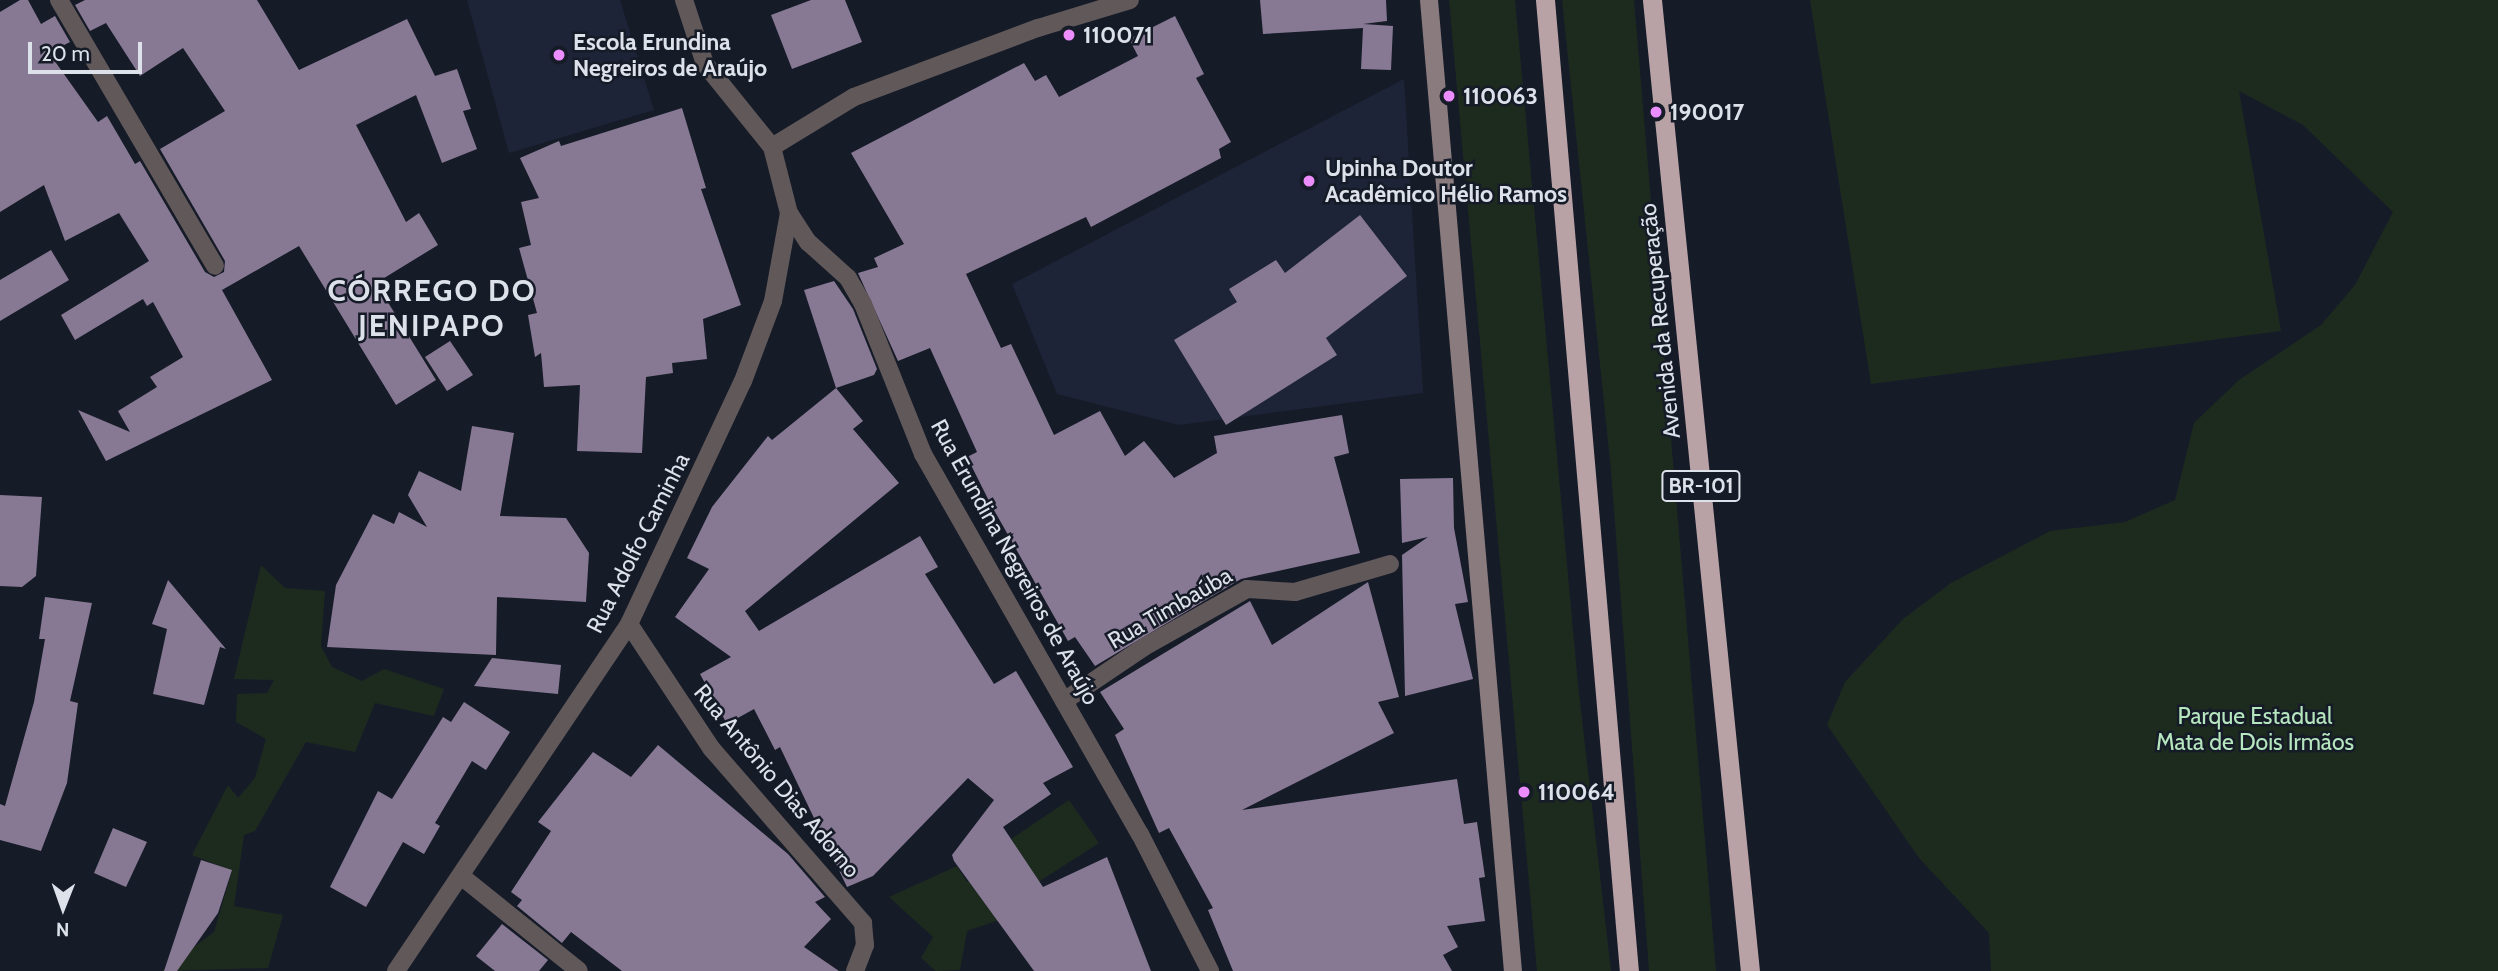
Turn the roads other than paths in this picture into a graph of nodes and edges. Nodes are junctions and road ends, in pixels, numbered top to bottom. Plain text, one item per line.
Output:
1 (59, 0) edge
2 (684, 0) edge
3 (1130, 0) edge
4 (1429, 0) edge
5 (1545, 0) edge
6 (1652, 0) edge
7 (772, 147) junction
8 (789, 213) junction
9 (215, 266) dead end
10 (1390, 564) dead end
11 (629, 624) junction
12 (1064, 701) junction
13 (461, 876) junction
14 (396, 971) edge
15 (579, 971) edge
16 (855, 971) edge
17 (1210, 971) edge
18 (1513, 971) edge
19 (1629, 971) edge
20 (1750, 971) edge

1 - 9 street
2 - 7 street, Rua Erundina Negreiros de Araújo
3 - 7 street
4 - 18 main road
5 - 19 highway
6 - 20 highway, Avenida da Recuperação / BR-101
7 - 8 street, Rua Erundina Negreiros de Araújo
8 - 11 street, Rua Adolfo Caminha
8 - 12 street, Rua Erundina Negreiros de Araújo
10 - 12 street, Rua Timbaúba
11 - 13 street, Rua Adolfo Caminha
11 - 16 street, Rua Antônio Dias Adorno
12 - 17 street, Rua Erundina Negreiros de Araújo
13 - 14 street, Rua Adolfo Caminha
13 - 15 street

